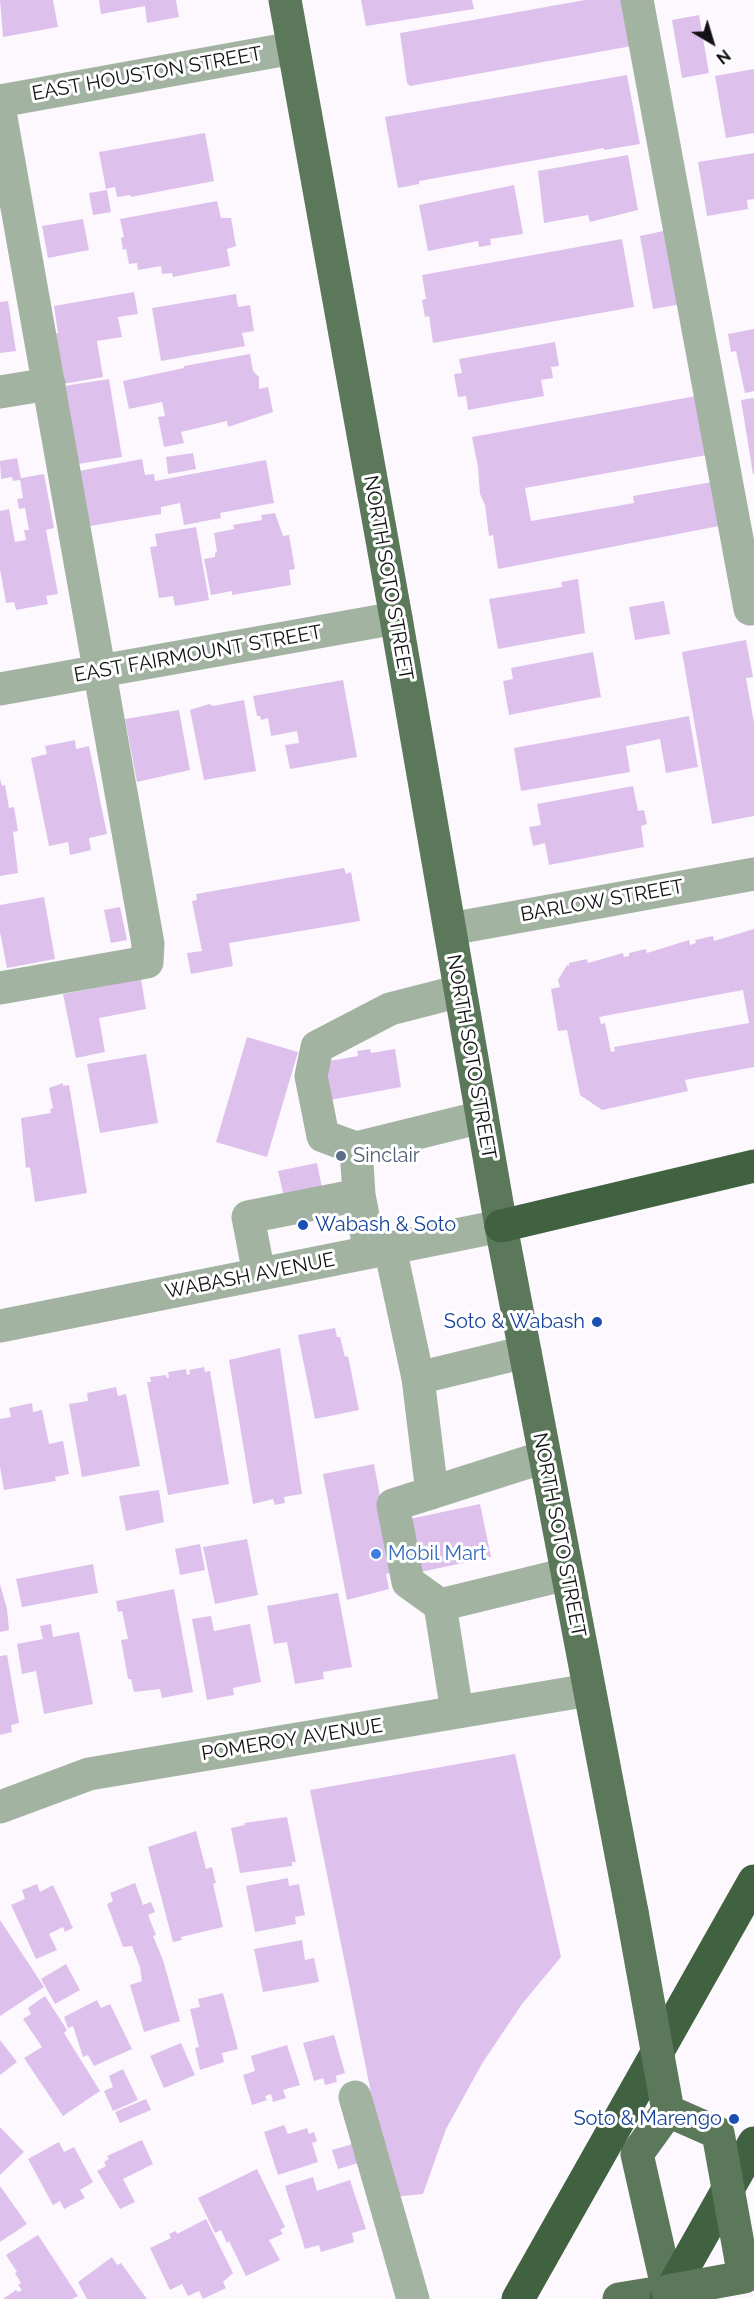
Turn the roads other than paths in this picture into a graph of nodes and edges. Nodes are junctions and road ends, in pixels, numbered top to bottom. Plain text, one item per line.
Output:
1 (285, 0) edge
2 (637, 0) edge
3 (294, 48) junction
4 (0, 101) edge
5 (0, 112) edge
6 (49, 384) junction
7 (0, 392) edge
8 (750, 609) dead end
9 (396, 618) junction
10 (101, 671) junction
11 (0, 689) edge
12 (754, 874) edge
13 (450, 929) junction
14 (0, 988) edge
15 (460, 991) junction
16 (482, 1117) junction
17 (356, 1148) junction
18 (754, 1166) edge
19 (359, 1195) junction
20 (501, 1226) junction
21 (380, 1250) junction
22 (259, 1274) junction
23 (0, 1326) edge
24 (525, 1352) junction
25 (418, 1378) junction
26 (544, 1456) junction
27 (432, 1493) junction
28 (567, 1574) junction
29 (440, 1605) junction
30 (589, 1690) junction
31 (457, 1712) junction
32 (0, 1807) edge
33 (754, 1881) edge
34 (355, 2097) dead end
35 (668, 2111) junction
36 (754, 2143) edge
37 (749, 2284) edge
38 (668, 2296) edge
39 (413, 2299) edge
40 (518, 2299) edge
41 (620, 2299) edge

1 - 3 main road, NORTH SOTO STREET
2 - 8 street
3 - 4 street, EAST HOUSTON STREET
3 - 9 main road, NORTH SOTO STREET
5 - 6 street
6 - 7 street
6 - 10 street
9 - 10 street, EAST FAIRMOUNT STREET
9 - 13 main road, NORTH SOTO STREET
10 - 11 street, EAST FAIRMOUNT STREET
10 - 14 street
12 - 13 street, BARLOW STREET
13 - 15 main road, NORTH SOTO STREET
15 - 16 main road, NORTH SOTO STREET
15 - 17 street
16 - 17 street
16 - 20 main road, NORTH SOTO STREET
17 - 19 street
18 - 20 highway
19 - 21 street
19 - 22 street
20 - 21 street, WABASH AVENUE
20 - 24 main road, NORTH SOTO STREET
21 - 22 street, WABASH AVENUE
21 - 25 street
22 - 23 street, WABASH AVENUE
24 - 25 street
24 - 26 main road, NORTH SOTO STREET
25 - 27 street
26 - 27 street
26 - 28 main road, NORTH SOTO STREET
27 - 29 street
28 - 29 street
28 - 30 main road, NORTH SOTO STREET
29 - 31 street
30 - 31 street, POMEROY AVENUE
30 - 35 main road, NORTH SOTO STREET, bridge
31 - 32 street, POMEROY AVENUE
33 - 40 highway
34 - 39 street
35 - 37 main road, bridge
35 - 38 main road
36 - 38 highway
37 - 38 main road, bridge
38 - 41 main road

